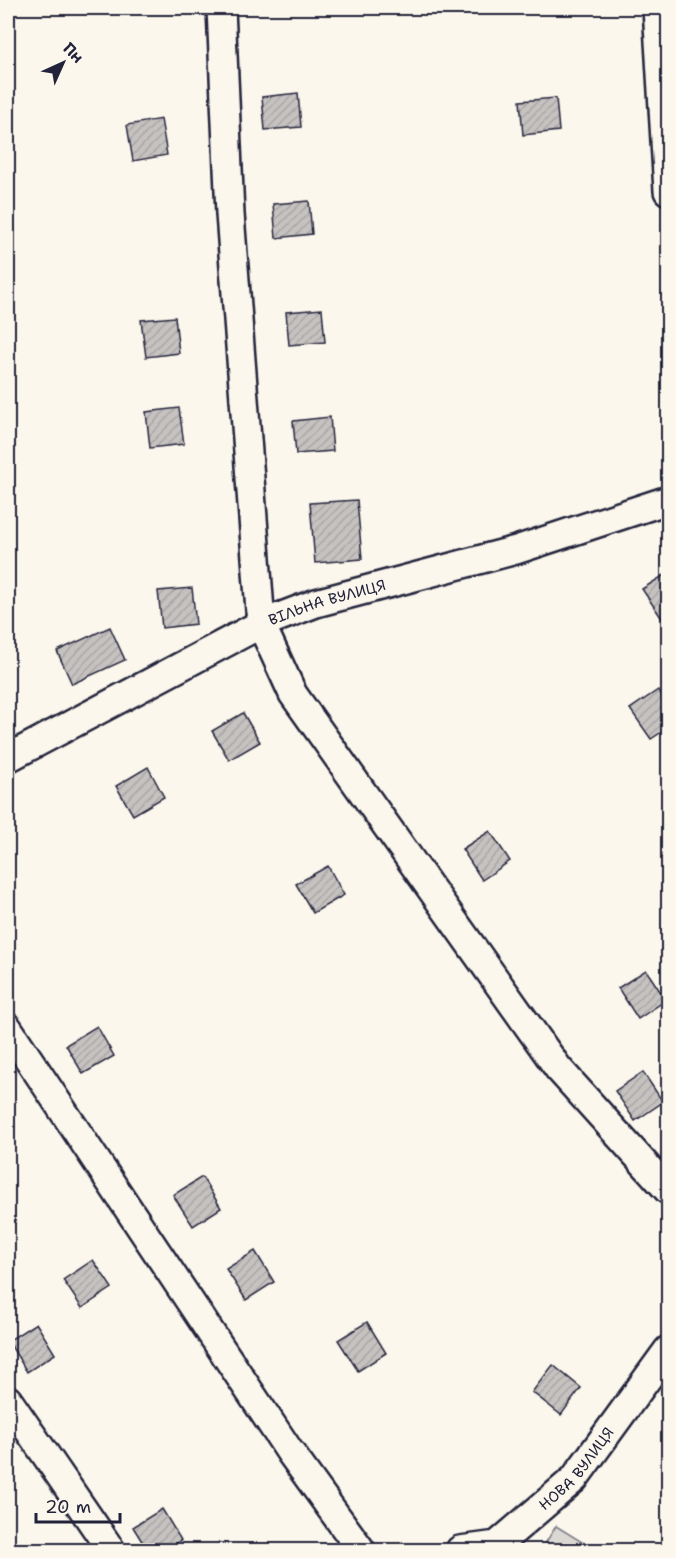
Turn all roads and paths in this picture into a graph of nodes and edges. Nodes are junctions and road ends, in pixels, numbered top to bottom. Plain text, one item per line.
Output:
1 (221, 8) edge
2 (657, 8) edge
3 (669, 190) edge
4 (669, 500) edge
5 (261, 624) junction
6 (8, 758) edge
7 (8, 1028) edge
8 (669, 1190) edge
9 (669, 1350) edge
10 (8, 1400) edge
11 (111, 1551) edge
12 (361, 1551) edge
13 (460, 1551) edge

1 - 5 street
2 - 3 street
4 - 5 street, ВІЛЬНА ВУЛИЦЯ
5 - 6 street, ВІЛЬНА ВУЛИЦЯ
5 - 8 street
7 - 12 street
9 - 13 street, НОВА ВУЛИЦЯ
10 - 11 street

